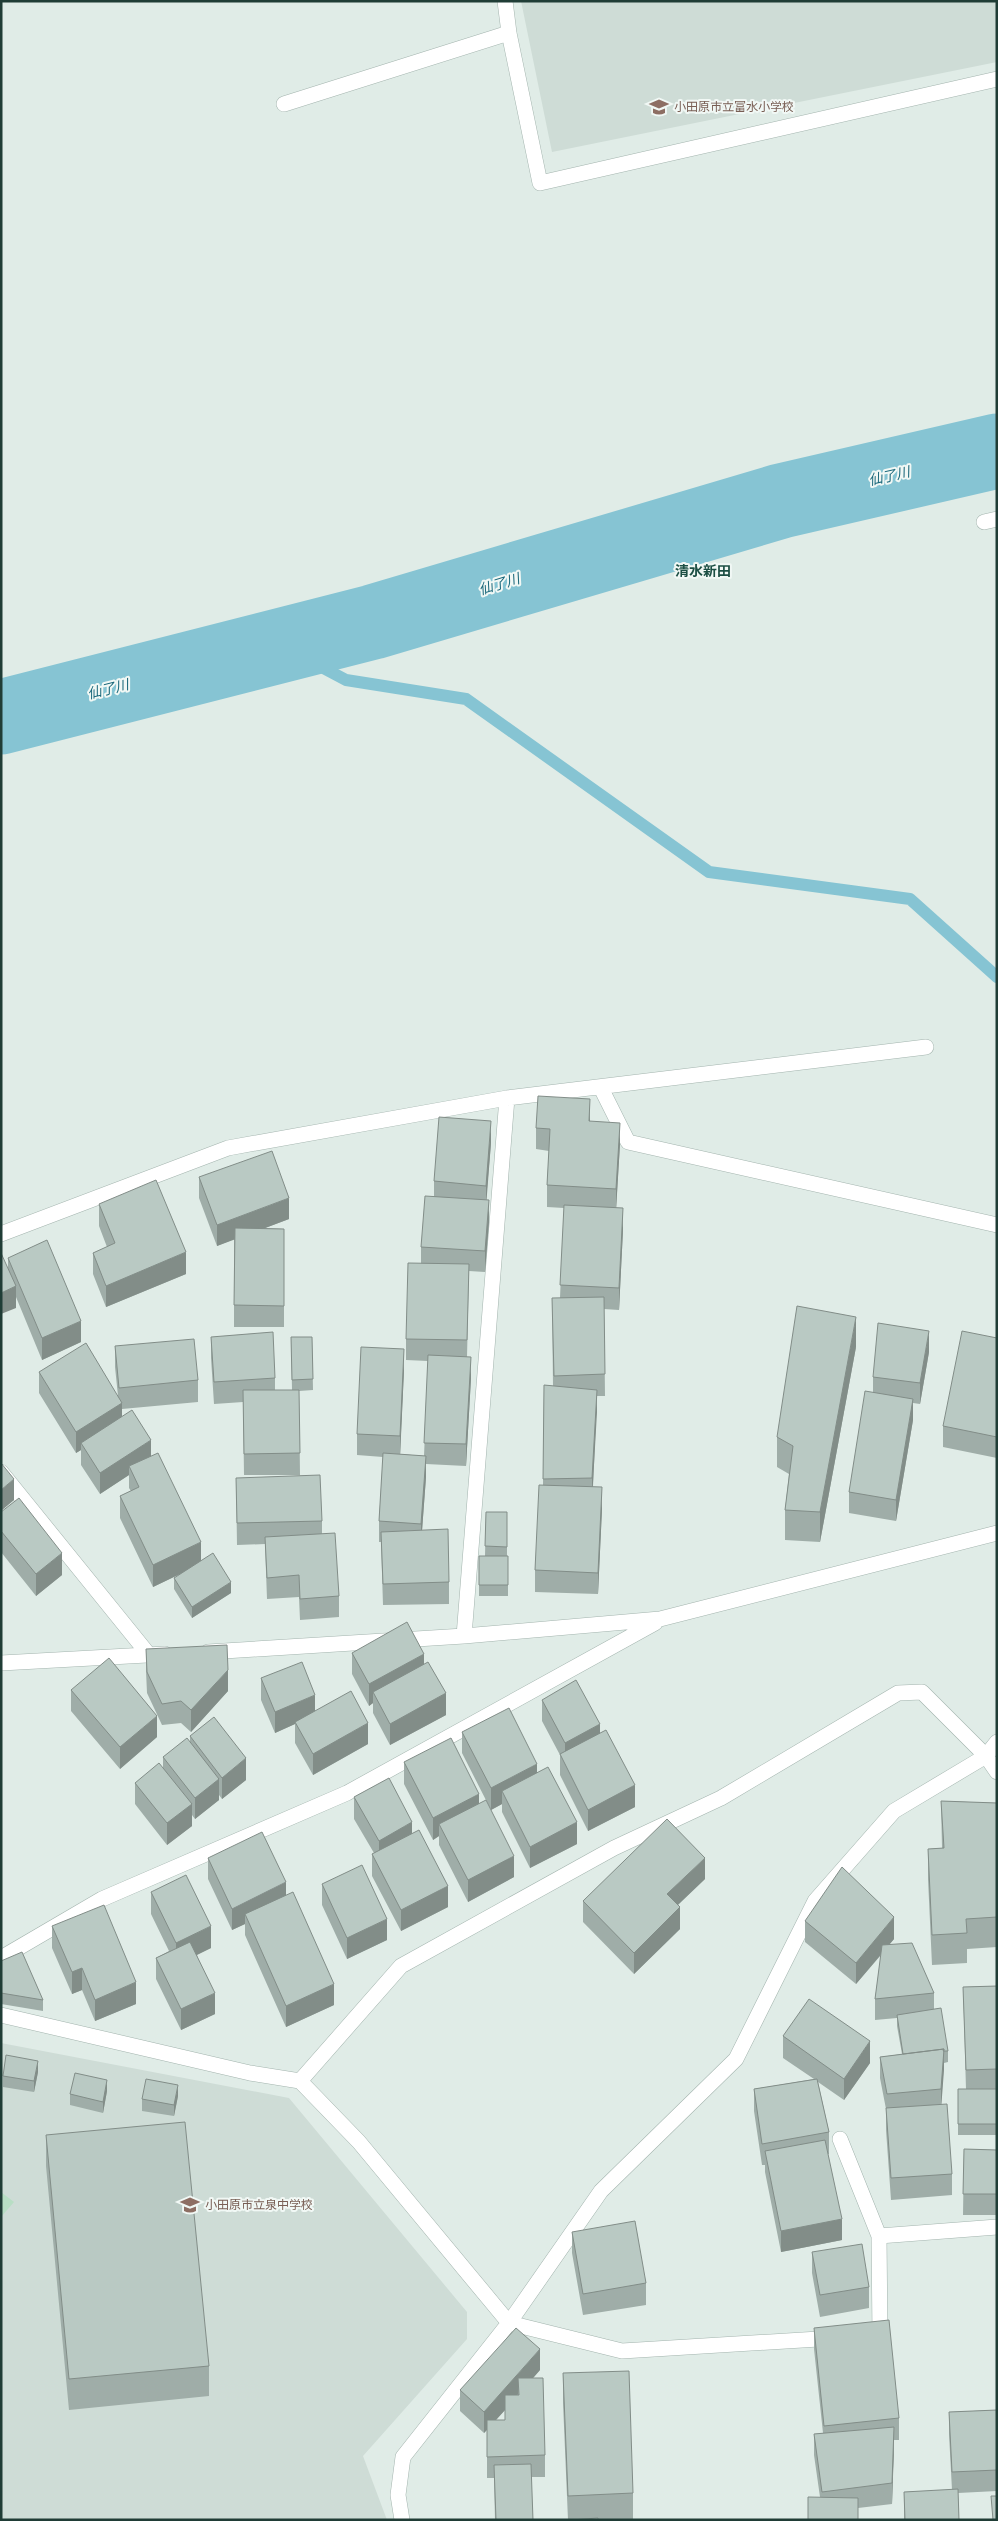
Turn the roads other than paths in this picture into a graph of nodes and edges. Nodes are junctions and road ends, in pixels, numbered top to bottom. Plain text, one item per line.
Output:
1 (505, 1) edge
2 (509, 33) junction
3 (997, 80) edge
4 (284, 104) dead end
5 (926, 1047) dead end
6 (601, 1088) junction
7 (507, 1098) junction
8 (997, 1225) edge
9 (1, 1234) edge
10 (1, 1472) edge
11 (997, 1533) edge
12 (660, 1620) junction
13 (464, 1636) junction
14 (149, 1655) junction
15 (1, 1663) edge
16 (997, 1742) edge
17 (986, 1756) junction
18 (997, 1772) edge
19 (1, 1958) edge
20 (1, 2015) edge
21 (300, 2081) junction
22 (840, 2140) dead end
23 (997, 2227) edge
24 (879, 2236) junction
25 (509, 2323) junction
26 (402, 2520) edge

1 - 2 street
2 - 3 street
2 - 4 street
5 - 6 street
6 - 7 street
6 - 8 street
7 - 9 street
7 - 13 street
10 - 14 street
11 - 12 street
12 - 13 street
12 - 19 street
13 - 14 street
14 - 15 street
16 - 17 street
17 - 18 street
17 - 21 street
17 - 25 street
20 - 21 street
21 - 25 street
22 - 24 street
23 - 24 street
24 - 25 street
25 - 26 street

